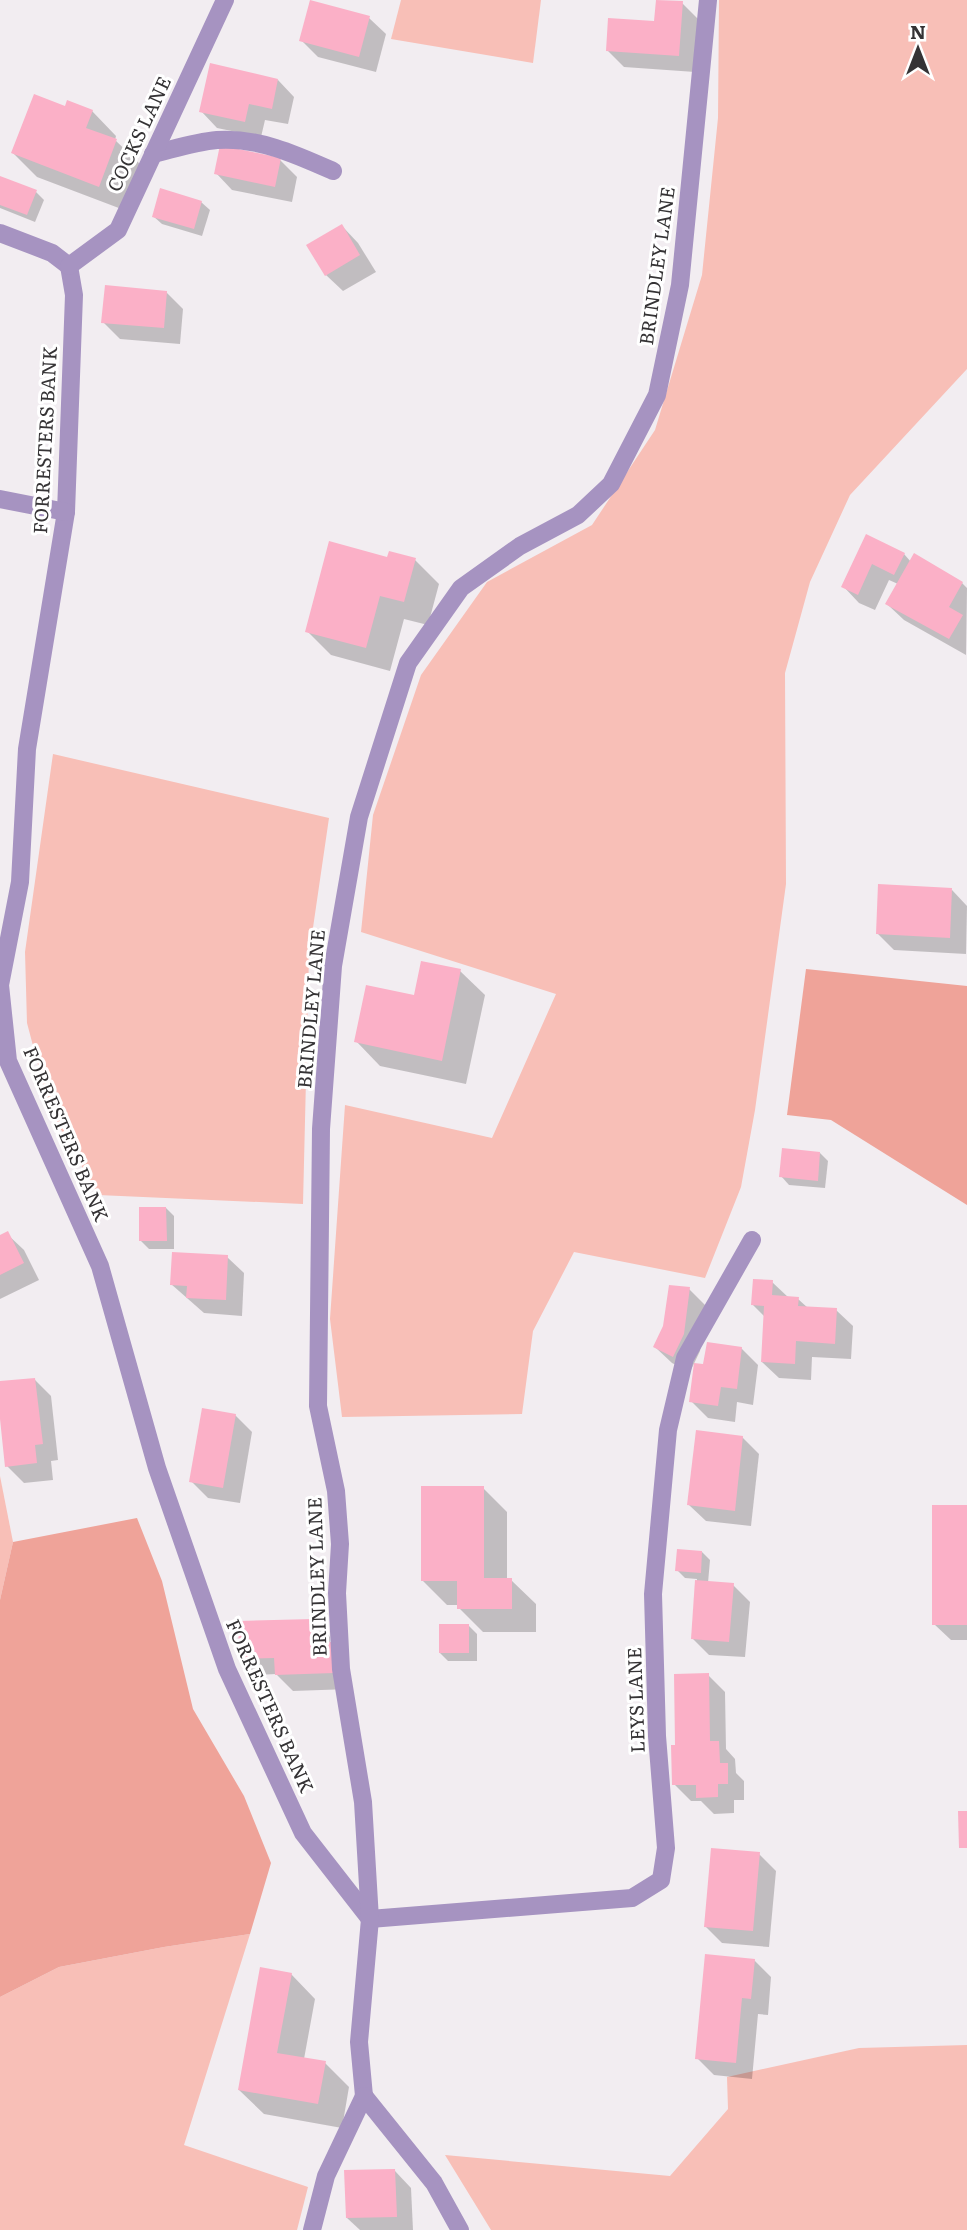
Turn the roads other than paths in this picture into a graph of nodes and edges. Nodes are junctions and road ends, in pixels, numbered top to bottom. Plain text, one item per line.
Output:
1 (225, 0) edge
2 (708, 0) edge
3 (153, 154) junction
4 (333, 171) dead end
5 (0, 233) edge
6 (69, 266) junction
7 (0, 499) edge
8 (66, 512) junction
9 (0, 985) edge
10 (752, 1240) dead end
11 (370, 1919) junction
12 (364, 2096) junction
13 (312, 2230) edge
14 (460, 2230) edge

1 - 3 street, COCKS LANE
2 - 11 street, BRINDLEY LANE
3 - 4 street
3 - 6 street, COCKS LANE
5 - 6 street
6 - 8 street, FORRESTERS BANK
7 - 8 street
8 - 9 street, FORRESTERS BANK
9 - 11 street, FORRESTERS BANK
10 - 11 street, LEYS LANE
11 - 12 street, BRINDLEY LANE
12 - 13 street
12 - 14 street

